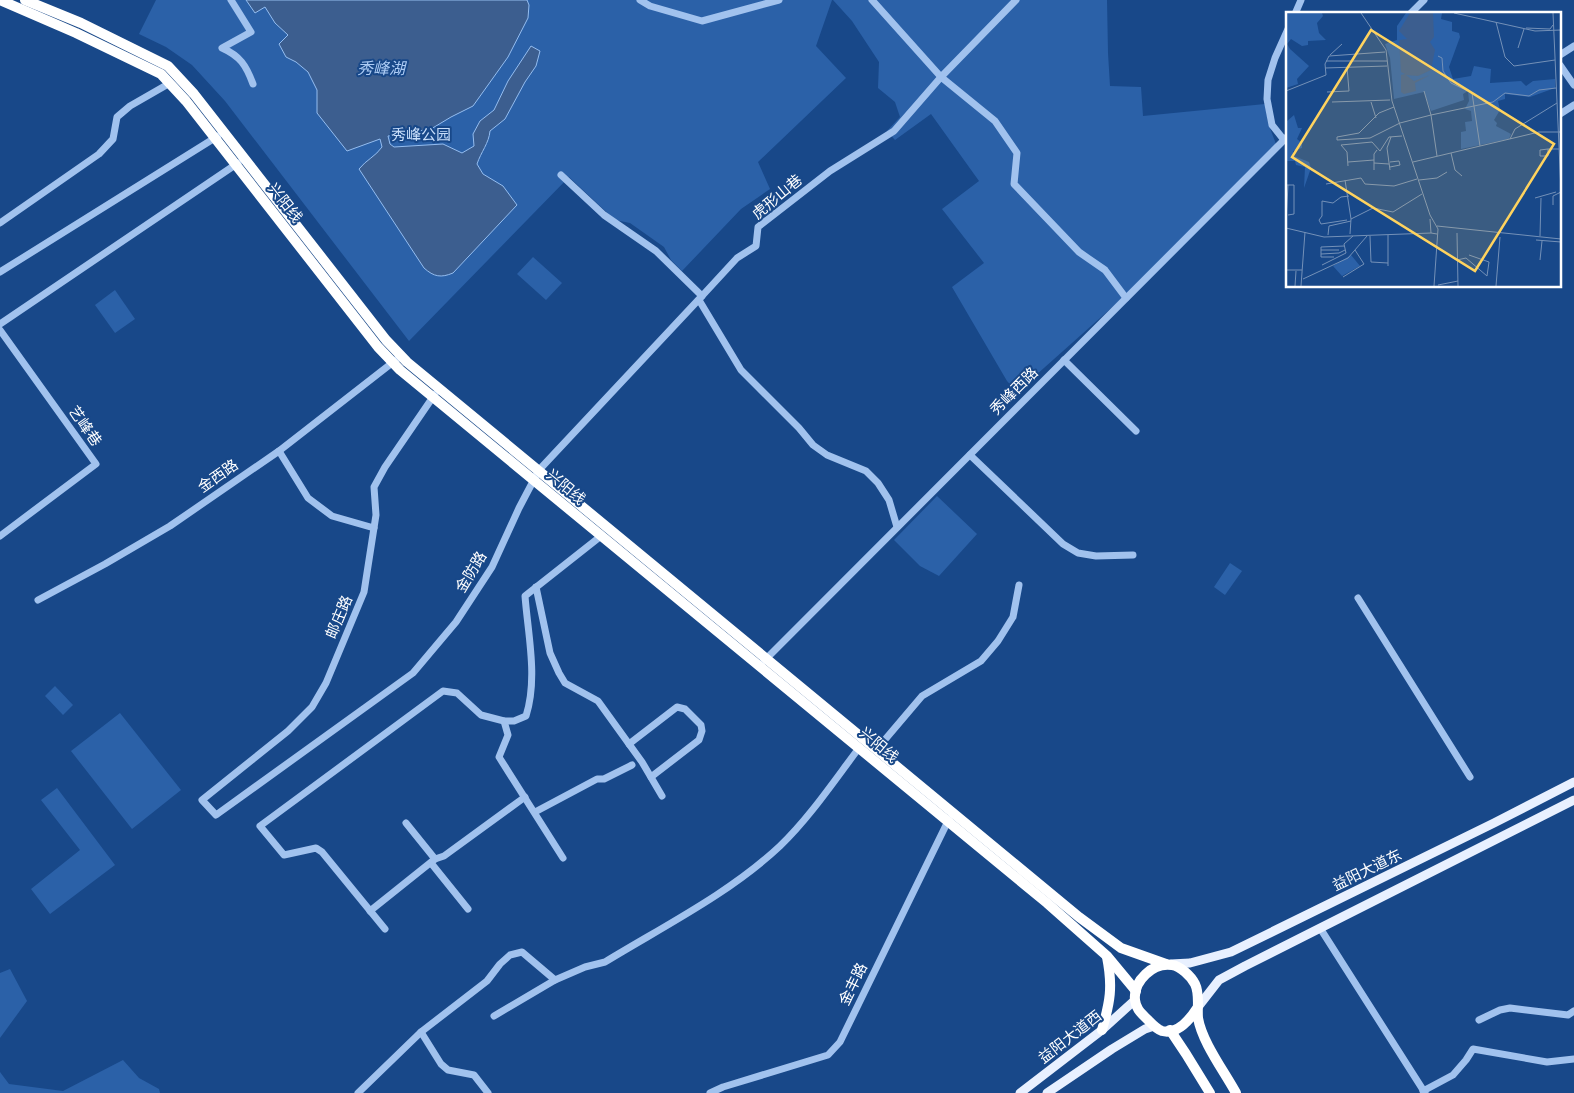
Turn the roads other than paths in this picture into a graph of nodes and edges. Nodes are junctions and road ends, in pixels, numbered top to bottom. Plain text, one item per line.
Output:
1 (0, 0) edge
2 (25, 0) edge
3 (232, 0) edge
4 (640, 0) edge
5 (779, 0) edge
6 (872, 0) edge
7 (1016, 0) edge
8 (1301, 0) edge
9 (1424, 0) edge
10 (1296, 12) edge
11 (1412, 12) edge
12 (1286, 33) edge
13 (1574, 46) edge
14 (1562, 54) edge
15 (1562, 69) edge
16 (941, 77) junction
17 (170, 83) junction
18 (253, 84) dead end
19 (1574, 85) edge
20 (1574, 105) edge
21 (1562, 113) edge
22 (220, 135) junction
23 (1286, 138) edge
24 (240, 161) junction
25 (561, 175) dead end
26 (0, 224) edge
27 (0, 272) edge
28 (700, 298) junction
29 (1126, 298) junction
30 (0, 324) edge
31 (0, 330) edge
32 (397, 360) junction
33 (1064, 360) junction
34 (436, 392) junction
35 (1136, 431) dead end
36 (279, 451) junction
37 (970, 455) junction
38 (536, 475) junction
39 (897, 527) junction
40 (374, 528) junction
41 (0, 536) edge
42 (601, 536) junction
43 (1133, 555) dead end
44 (1019, 585) dead end
45 (536, 587) junction
46 (1358, 598) dead end
47 (38, 600) dead end
48 (763, 662) junction
49 (504, 720) junction
50 (629, 744) junction
51 (859, 748) junction
52 (877, 749) junction
53 (632, 765) dead end
54 (651, 777) junction
55 (1470, 777) dead end
56 (1574, 782) edge
57 (525, 796) junction
58 (662, 796) dead end
59 (1574, 800) edge
60 (535, 812) junction
61 (216, 815) joint
62 (950, 816) junction
63 (406, 823) dead end
64 (563, 858) dead end
65 (433, 861) junction
66 (468, 909) dead end
67 (370, 911) junction
68 (1320, 928) junction
69 (385, 929) dead end
70 (1256, 940) junction
71 (1107, 956) junction
72 (1264, 956) junction
73 (1166, 964) junction
74 (555, 980) junction
75 (1136, 995) junction
76 (1198, 1007) junction
77 (1574, 1011) edge
78 (494, 1016) dead end
79 (1479, 1020) dead end
80 (1154, 1026) junction
81 (1102, 1030) junction
82 (1170, 1030) junction
83 (421, 1032) junction
84 (1574, 1059) edge
85 (1424, 1092) edge
86 (358, 1093) edge
87 (488, 1093) edge
88 (710, 1093) edge
89 (1020, 1093) edge
90 (1047, 1093) edge
91 (1210, 1093) edge
92 (1236, 1093) edge

1 - 17 highway, 兴阳线
2 - 22 highway, 兴阳线
3 - 18 street
4 - 5 street
6 - 16 street
7 - 16 street, 虎形山巷
8 - 10 street
9 - 11 street
12 - 23 street
13 - 14 street
15 - 19 street
16 - 28 street, 虎形山巷
16 - 29 street
17 - 22 highway, 兴阳线
17 - 26 street
20 - 21 street
22 - 24 highway, 兴阳线
22 - 27 street
23 - 29 street, 秀峰西路
24 - 30 street
24 - 32 highway, 兴阳线
25 - 28 street
28 - 38 street, 金防路
28 - 39 street
29 - 33 street, 秀峰西路
31 - 41 street, 艺峰巷
32 - 34 highway, 兴阳线
32 - 36 street, 金西路
33 - 35 street
33 - 37 street, 秀峰西路
34 - 38 highway, 兴阳线
34 - 40 street, 邮庄路
36 - 40 street
36 - 47 street, 金西路
37 - 39 street, 秀峰西路
37 - 43 street
38 - 42 highway, 兴阳线
38 - 48 highway, 兴阳线
38 - 61 street, 金防路
39 - 48 street, 秀峰西路
40 - 61 street, 邮庄路
42 - 45 street
42 - 48 highway, 兴阳线
44 - 52 street
45 - 49 street
45 - 50 street
46 - 55 street
48 - 51 highway, 兴阳线
48 - 52 highway, 兴阳线
49 - 57 street
49 - 67 street
50 - 54 street
50 - 54 street
51 - 62 highway, 兴阳线
51 - 74 street
52 - 62 highway, 兴阳线
53 - 60 street
54 - 58 street
56 - 70 main road, 益阳大道东
57 - 60 street
57 - 65 street
59 - 68 main road
60 - 64 street
62 - 71 highway, 兴阳线
62 - 73 highway, 兴阳线
62 - 88 street, 金丰路
63 - 65 street
65 - 66 street
65 - 67 street
67 - 69 street
68 - 72 main road
68 - 85 street
70 - 72 main road
70 - 73 main road, 益阳大道东
71 - 75 highway, 兴阳线
71 - 81 highway
72 - 76 main road
73 - 75 highway
73 - 76 highway
74 - 78 street
74 - 83 street
75 - 80 highway
75 - 81 main road, 益阳大道西
76 - 82 highway
76 - 92 highway
77 - 79 street
80 - 82 highway
80 - 90 main road, 益阳大道西
81 - 89 main road, 益阳大道西
82 - 91 highway
83 - 86 street
83 - 87 street
84 - 85 street

